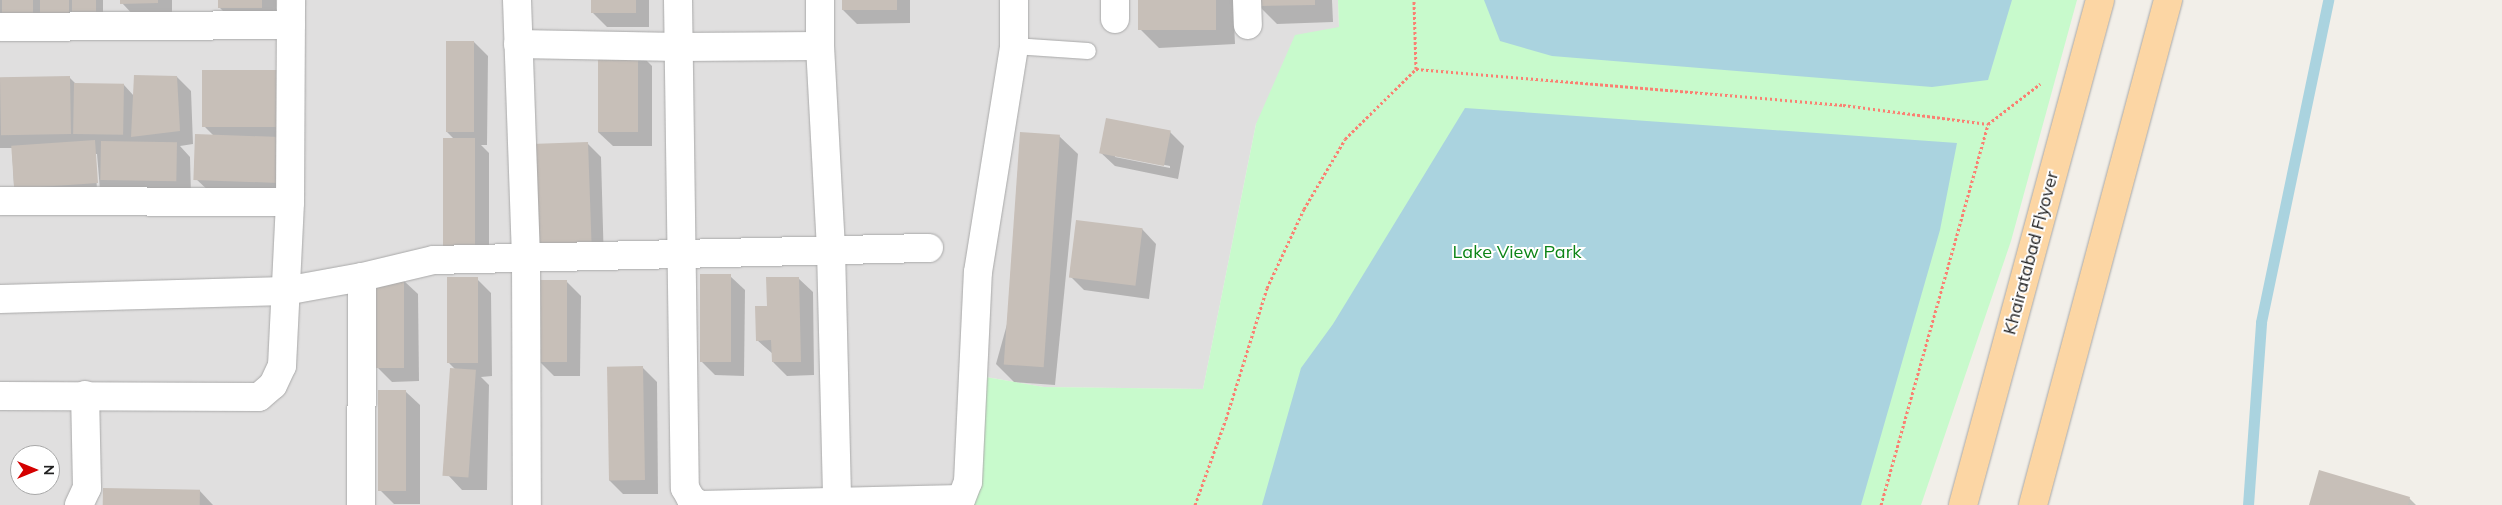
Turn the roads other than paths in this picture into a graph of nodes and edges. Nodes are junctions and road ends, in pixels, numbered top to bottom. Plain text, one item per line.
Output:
1 (517, 0) edge
2 (678, 0) edge
3 (820, 0) edge
4 (1014, 0) edge
5 (2100, 0) edge
6 (2168, 0) edge
7 (291, 13) edge
8 (0, 26) edge
9 (518, 44) junction
10 (820, 46) junction
11 (1014, 46) junction
12 (679, 47) junction
13 (1088, 51) dead end
14 (0, 201) edge
15 (290, 202) junction
16 (929, 248) dead end
17 (831, 250) junction
18 (682, 254) junction
19 (526, 258) junction
20 (362, 277) junction
21 (285, 291) junction
22 (0, 299) edge
23 (84, 395) junction
24 (0, 396) edge
25 (837, 502) junction
26 (960, 502) edge
27 (79, 505) edge
28 (361, 505) edge
29 (527, 505) edge
30 (1963, 505) edge
31 (2033, 505) edge

1 - 9 street
2 - 12 street
3 - 10 street
4 - 11 street
5 - 30 main road, Khairatabad Flyover
6 - 31 main road
7 - 8 street
7 - 15 street
9 - 12 street
9 - 19 street
10 - 12 street
10 - 17 street
11 - 13 lane
11 - 26 street
12 - 18 street
14 - 15 street
15 - 21 street
16 - 17 street
17 - 18 street
17 - 25 street
18 - 19 street
18 - 25 street
19 - 20 street
19 - 29 street
20 - 21 street
20 - 28 street
21 - 22 street
21 - 23 street
23 - 24 street
23 - 27 street
25 - 26 street

